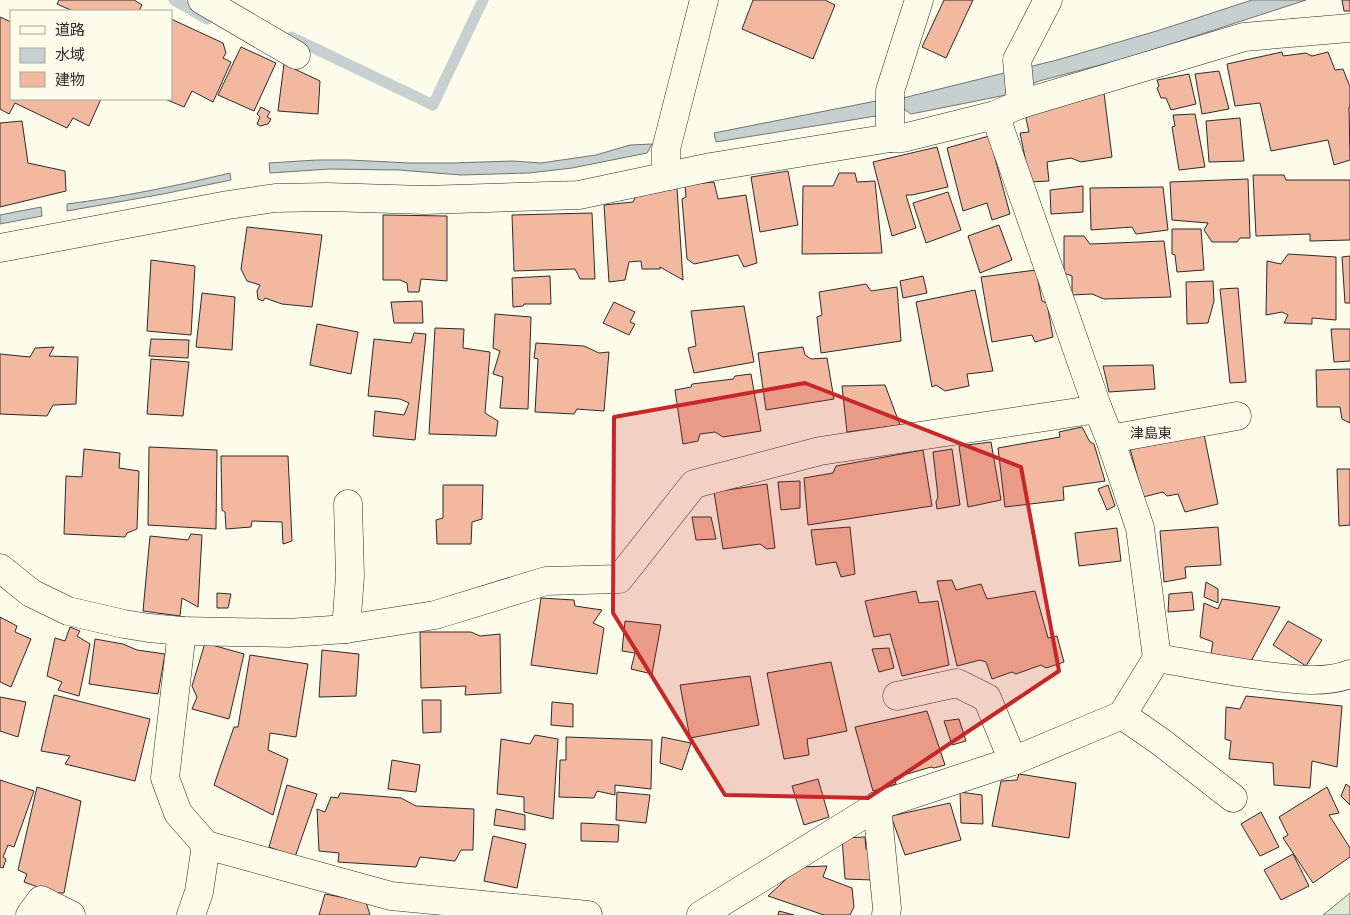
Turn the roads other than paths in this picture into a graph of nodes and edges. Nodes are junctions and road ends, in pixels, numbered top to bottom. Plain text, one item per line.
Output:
1 (202, 0) edge
2 (704, 0) edge
3 (919, 0) edge
4 (1048, 0) edge
5 (1350, 28) edge
6 (296, 55) dead end
7 (1022, 104) junction
8 (995, 115) junction
9 (890, 138) junction
10 (669, 176) junction
11 (0, 248) edge
12 (1098, 409) junction
13 (1237, 416) dead end
14 (1110, 439) junction
15 (348, 504) dead end
16 (0, 568) edge
17 (346, 629) junction
18 (182, 631) junction
19 (1157, 658) junction
20 (1350, 674) edge
21 (897, 696) dead end
22 (1122, 715) junction
23 (1013, 761) junction
24 (1233, 798) dead end
25 (877, 806) junction
26 (206, 845) junction
27 (390, 905) edge
28 (30, 915) edge
29 (71, 915) edge
30 (191, 915) edge
31 (588, 915) edge
32 (701, 915) edge
33 (886, 915) edge

1 - 6 street
2 - 10 street
3 - 9 street
4 - 7 street
5 - 7 street
7 - 8 street
8 - 9 street
8 - 12 street
9 - 10 street
10 - 11 street
12 - 14 street
12 - 17 street
13 - 14 street
14 - 19 street
15 - 17 street
16 - 18 street
17 - 18 street
18 - 26 street
19 - 20 street
19 - 22 street
21 - 23 street
22 - 23 street
22 - 24 street
23 - 25 street
25 - 32 street
25 - 33 street
26 - 27 street
26 - 30 street
27 - 31 street
28 - 29 street

